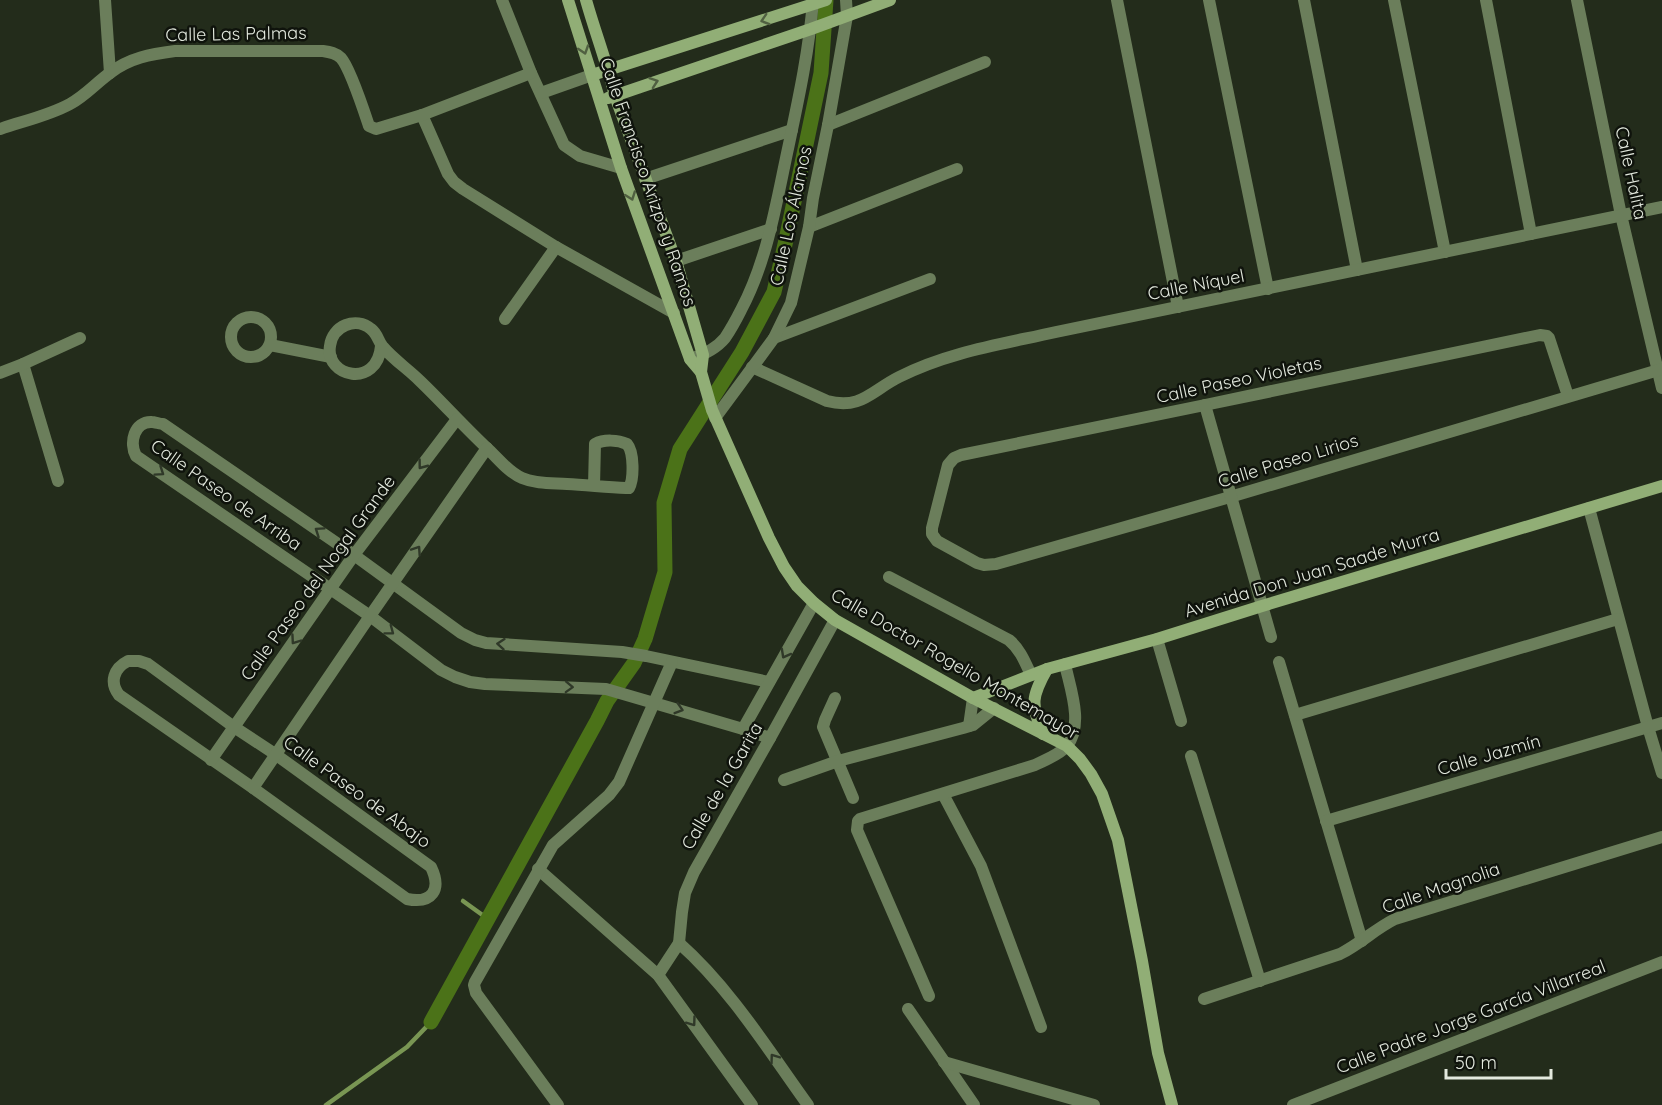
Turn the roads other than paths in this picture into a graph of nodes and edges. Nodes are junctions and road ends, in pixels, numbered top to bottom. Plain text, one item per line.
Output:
1 (105, 0) edge
2 (502, 0) edge
3 (568, 0) edge
4 (586, 0) edge
5 (846, 0) edge
6 (890, 0) edge
7 (1117, 0) edge
8 (1209, 0) edge
9 (1304, 0) edge
10 (1394, 0) edge
11 (1486, 0) edge
12 (1577, 0) edge
13 (818, 2) edge
14 (847, 16) junction
15 (821, 26) junction
16 (985, 62) dead end
17 (608, 69) junction
18 (110, 73) junction
19 (531, 73) junction
20 (592, 75) junction
21 (541, 93) junction
22 (615, 96) junction
23 (599, 101) junction
24 (422, 115) junction
25 (828, 125) junction
26 (0, 129) edge
27 (792, 130) junction
28 (621, 168) junction
29 (957, 169) dead end
30 (645, 178) junction
31 (1662, 207) edge
32 (1621, 215) junction
33 (809, 227) junction
34 (771, 229) junction
35 (1531, 234) junction
36 (556, 248) junction
37 (1445, 252) junction
38 (676, 261) junction
39 (1357, 270) junction
40 (930, 279) dead end
41 (1268, 289) junction
42 (1178, 307) junction
43 (674, 313) junction
44 (505, 319) dead end
45 (80, 338) dead end
46 (774, 338) junction
47 (270, 345) dead end
48 (381, 346) junction
49 (331, 357) junction
50 (697, 357) junction
51 (23, 364) junction
52 (752, 367) junction
53 (1659, 370) edge
54 (0, 372) edge
55 (1662, 388) edge
56 (1568, 396) junction
57 (1206, 405) junction
58 (714, 414) junction
59 (457, 419) junction
60 (487, 448) junction
61 (58, 481) dead end
62 (594, 486) junction
63 (1662, 486) edge
64 (1230, 497) junction
65 (1589, 508) junction
66 (932, 534) joint
67 (354, 555) junction
68 (889, 577) dead end
69 (394, 583) junction
70 (331, 589) junction
71 (814, 603) junction
72 (1262, 606) junction
73 (370, 616) junction
74 (1618, 619) junction
75 (835, 620) junction
76 (1271, 637) dead end
77 (1157, 639) junction
78 (672, 662) junction
79 (1279, 662) dead end
80 (1065, 664) junction
81 (1047, 669) junction
82 (1031, 675) junction
83 (769, 682) junction
84 (835, 698) dead end
85 (973, 698) junction
86 (654, 702) junction
87 (994, 708) junction
88 (1295, 715) junction
89 (1181, 721) dead end
90 (1662, 723) edge
91 (969, 726) junction
92 (1648, 727) junction
93 (234, 728) junction
94 (743, 729) junction
95 (1043, 734) junction
96 (770, 738) junction
97 (1067, 746) junction
98 (275, 754) junction
99 (1191, 756) dead end
100 (211, 760) junction
101 (838, 761) junction
102 (1662, 773) edge
103 (784, 780) dead end
104 (253, 788) junction
105 (943, 794) junction
106 (853, 798) dead end
107 (1326, 821) junction
108 (1662, 837) edge
109 (538, 869) junction
110 (1362, 941) junction
111 (679, 944) junction
112 (1662, 962) edge
113 (658, 975) junction
114 (1260, 981) junction
115 (929, 996) dead end
116 (1204, 999) dead end
117 (908, 1009) dead end
118 (1041, 1027) dead end
119 (944, 1062) junction
120 (558, 1105) edge
121 (753, 1105) edge
122 (808, 1105) edge
123 (974, 1105) edge
124 (1094, 1105) edge
125 (1172, 1105) edge
126 (1293, 1105) edge

1 - 18 street
2 - 19 street
3 -> 20 street, Calle Francisco Arizpe y Ramos
4 - 17 street, Calle Francisco Arizpe y Ramos
5 - 14 street, Calle Los Álamos
6 - 14 street
7 - 42 street
8 - 41 street
9 - 39 street
10 - 37 street
11 - 35 street
12 - 32 street, Calle Halita
13 - 15 street, Calle Los Álamos
13 -> 17 street
14 - 15 street
14 - 25 street, Calle Los Álamos
22 -> 15 street
15 - 27 street, Calle Los Álamos
16 - 25 street
17 - 20 street
17 - 22 street, Calle Francisco Arizpe y Ramos
18 - 24 street, Calle Las Palmas
18 - 26 street, Calle Las Palmas
19 - 21 street
19 - 24 street
20 - 21 street
20 - 23 street, Calle Francisco Arizpe y Ramos
21 - 28 street
22 - 23 street
22 - 30 street, Calle Francisco Arizpe y Ramos
23 - 28 street, Calle Francisco Arizpe y Ramos
24 - 36 street
25 - 33 street, Calle Los Álamos
27 - 30 street
27 - 34 street, Calle Los Álamos
28 -> 43 street, Calle Francisco Arizpe y Ramos
29 - 33 street
30 - 38 street, Calle Francisco Arizpe y Ramos
31 - 32 street, Calle Níquel
32 - 35 street, Calle Níquel
32 - 53 street, Calle Halita
33 - 46 street, Calle Los Álamos
34 - 38 street
34 - 50 street, Calle Los Álamos
35 - 37 street, Calle Níquel
36 - 43 street
36 - 44 street
37 - 39 street, Calle Níquel
38 - 50 street, Calle Francisco Arizpe y Ramos
39 - 41 street, Calle Níquel
40 - 46 street
41 - 42 street, Calle Níquel
42 - 52 street, Calle Níquel
43 - 50 street, Calle Francisco Arizpe y Ramos
45 - 51 street
46 - 52 street, Calle Los Álamos
47 - 49 street
48 - 49 street
48 - 49 street
48 - 59 street
50 - 58 street, Calle Francisco Arizpe y Ramos
51 - 54 street
51 - 61 street
52 - 58 street, Calle Los Álamos
53 - 55 street, Calle Halita
53 - 56 street, Calle Paseo Lirios
56 - 57 street, Calle Paseo Violetas
56 - 64 street, Calle Paseo Lirios
57 - 64 street
57 - 66 street, Calle Paseo Violetas
58 - 71 street, Calle Doctor Rogelio Montemayor
59 - 60 street
59 -> 67 street, Calle Paseo del Nogal Grande
60 - 62 street
69 -> 60 street
62 - 62 street
63 - 65 street, Avenida Don Juan Saade Murra
64 - 66 street, Calle Paseo Lirios
64 - 72 street
65 - 72 street, Avenida Don Juan Saade Murra
65 - 74 street
67 - 69 street, Calle Paseo de Arriba
67 - 70 street, Calle Paseo del Nogal Grande
67 -> 70 street, Calle Paseo de Arriba
68 - 82 street
69 - 73 street
78 -> 69 street, Calle Paseo de Arriba
70 - 73 street, Calle Paseo de Arriba
70 -> 93 street, Calle Paseo del Nogal Grande
71 - 75 street, Calle Doctor Rogelio Montemayor
71 -> 83 street, Calle de la Garita
72 - 76 street
72 - 77 street, Avenida Don Juan Saade Murra
73 -> 86 street, Calle Paseo de Arriba
73 - 98 street
74 - 88 street
74 - 92 street
75 - 85 street, Calle Doctor Rogelio Montemayor
75 - 96 street, Calle de la Garita
77 - 80 street, Avenida Don Juan Saade Murra
77 - 89 street
78 - 83 street, Calle Paseo de Arriba
78 - 86 street
79 - 88 street
80 - 81 street, Avenida Don Juan Saade Murra
80 - 97 street
81 - 82 street, Avenida Don Juan Saade Murra
81 - 95 street
82 - 85 street, Avenida Don Juan Saade Murra
83 - 94 street, Calle de la Garita
84 - 101 street
85 - 87 street, Calle Doctor Rogelio Montemayor
85 - 91 street
86 -> 94 street, Calle Paseo de Arriba
86 - 109 street
87 - 91 street
87 - 95 street, Calle Doctor Rogelio Montemayor
88 - 107 street
90 - 92 street, Calle Jazmín
91 - 101 street
92 - 102 street
92 - 107 street, Calle Jazmín
93 - 98 street, Calle Paseo de Abajo
93 - 100 street, Calle Paseo del Nogal Grande
93 - 100 street, Calle Paseo de Abajo
94 - 96 street, Calle Paseo de Arriba
95 - 97 street, Calle Doctor Rogelio Montemayor
96 - 111 street, Calle de la Garita
97 - 105 street
97 - 125 street, Calle Doctor Rogelio Montemayor
98 - 104 street
98 - 104 street, Calle Paseo de Abajo
99 - 114 street
100 - 104 street, Calle Paseo de Abajo
101 - 103 street
101 - 106 street
105 - 115 street
105 - 118 street
107 - 110 street
108 - 110 street, Calle Magnolia
109 - 113 street
109 - 120 street
110 - 114 street, Calle Magnolia
111 - 113 street, Calle de la Garita
122 -> 111 street
112 - 126 street, Calle Padre Jorge García Villarreal
113 -> 121 street
114 - 116 street, Calle Magnolia
117 - 119 street
119 - 123 street
119 - 124 street

